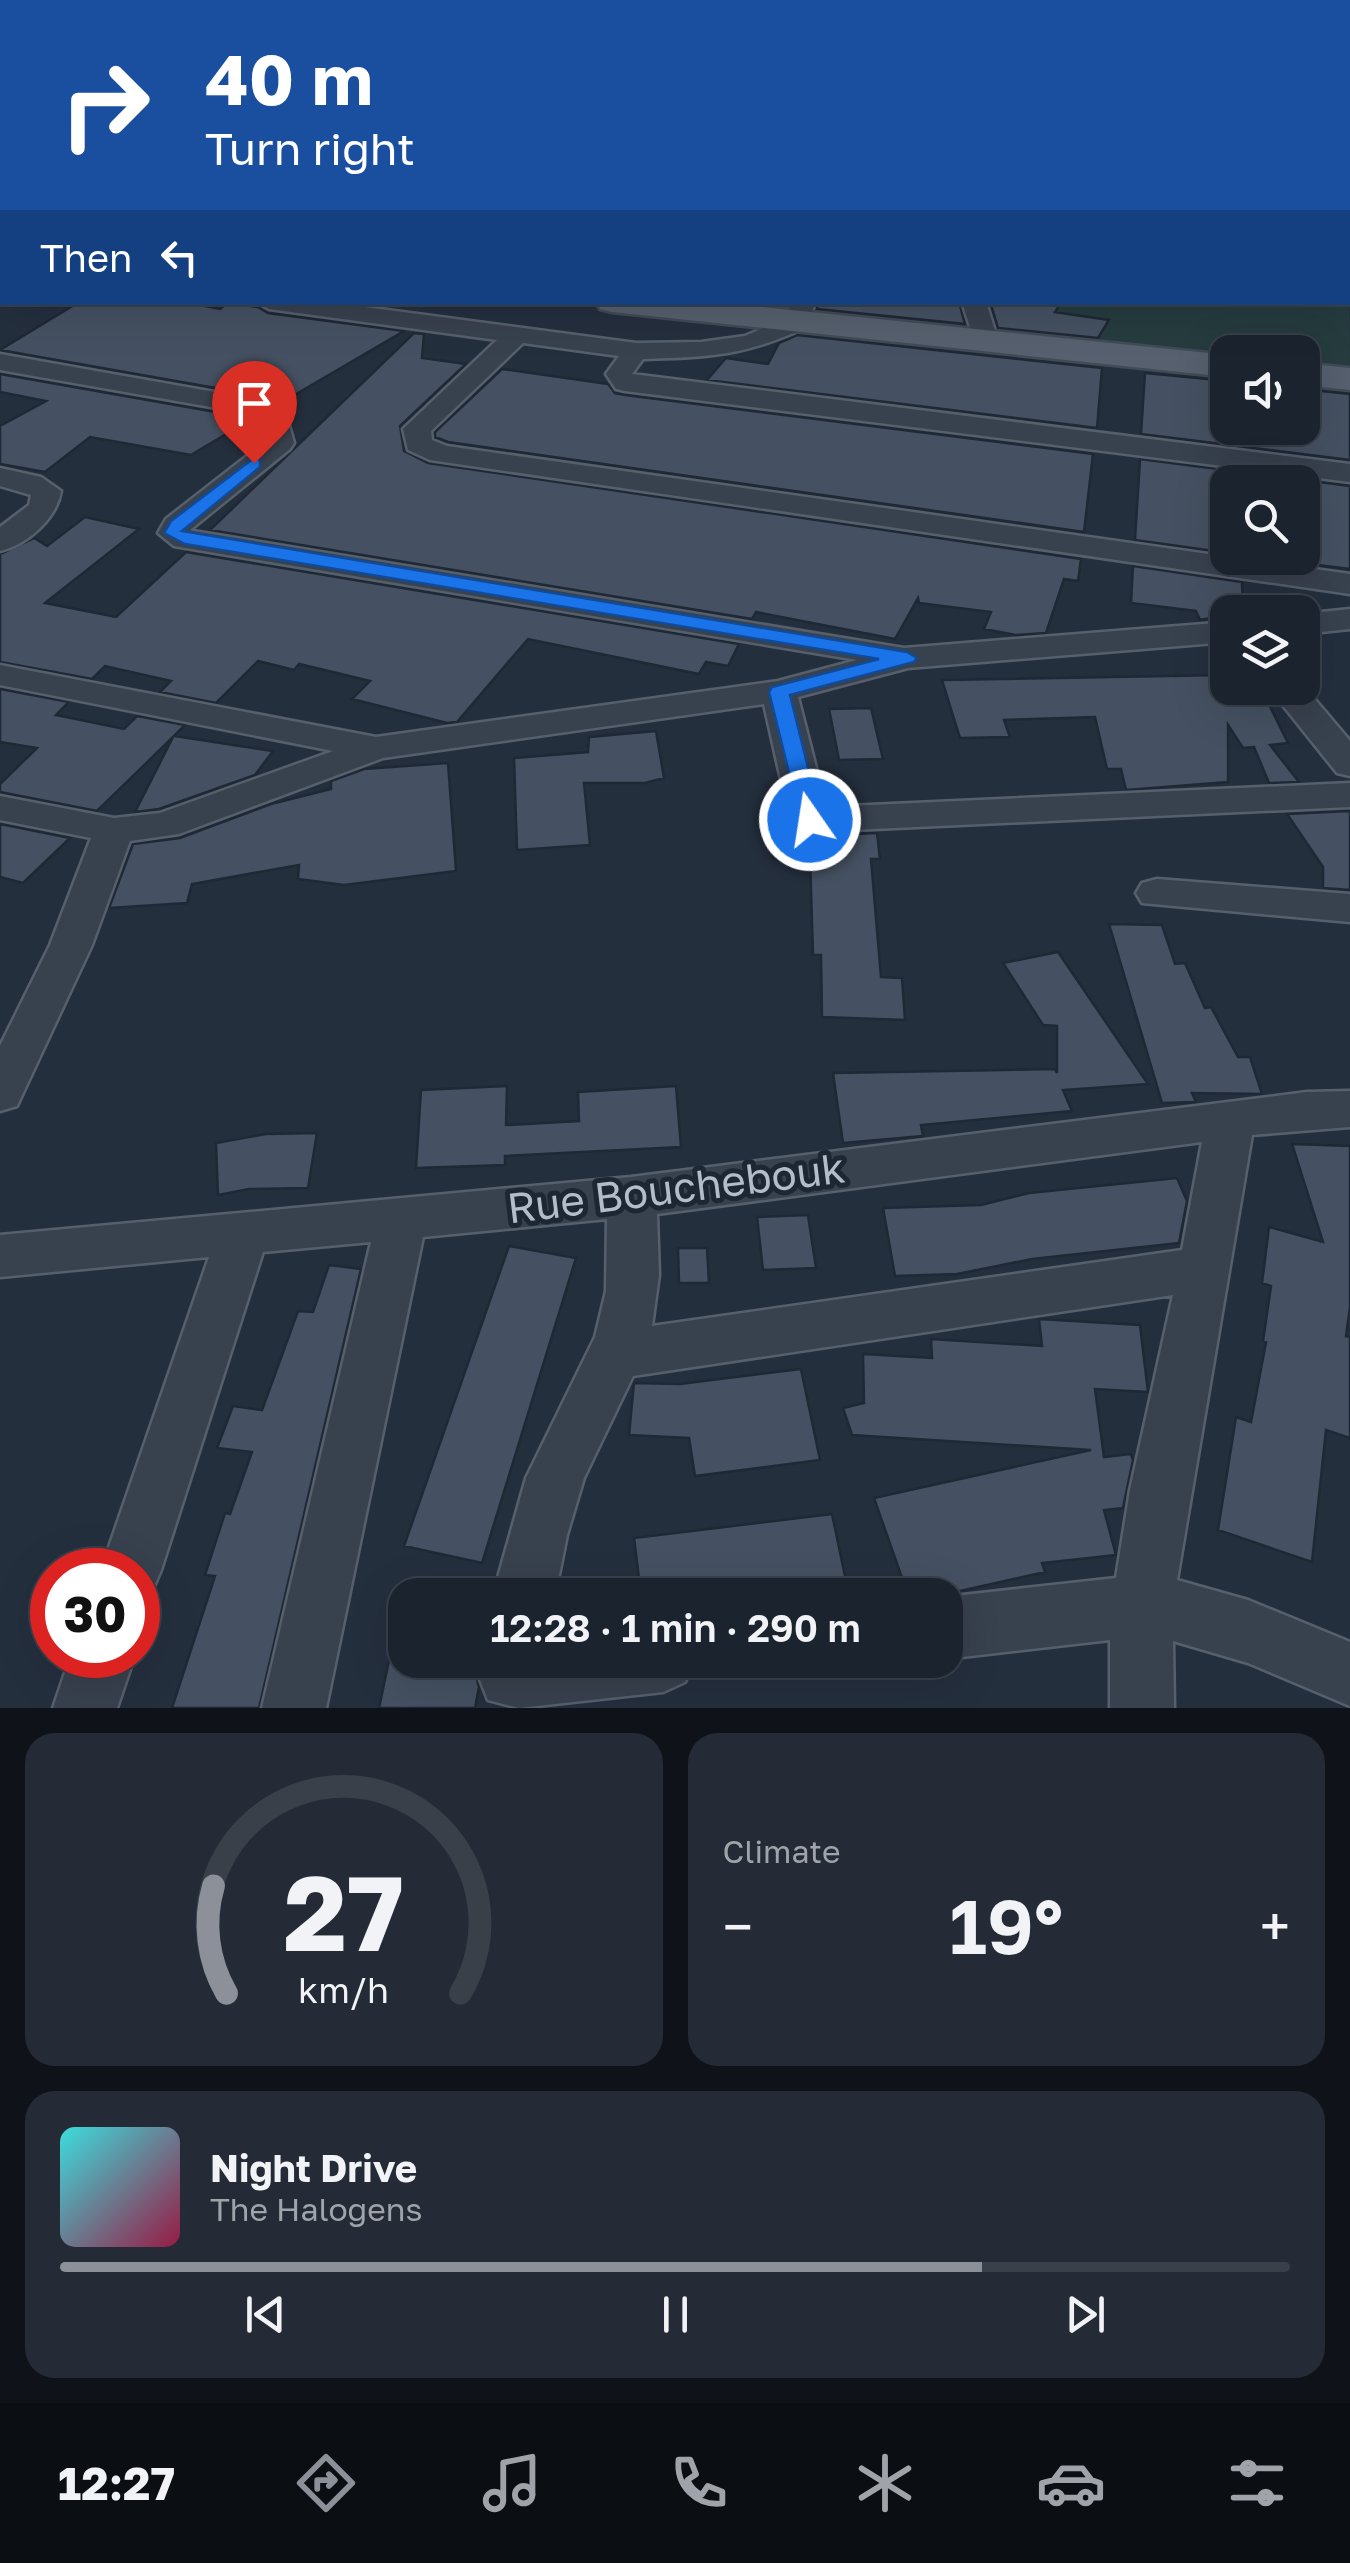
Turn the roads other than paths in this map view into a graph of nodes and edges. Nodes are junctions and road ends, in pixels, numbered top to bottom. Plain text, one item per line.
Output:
1 (290, 305) edge
2 (669, 305) edge
3 (975, 305) edge
4 (801, 312) edge
5 (515, 337) junction
6 (985, 341) junction
7 (636, 352) junction
8 (0, 362) edge
9 (1210, 364) edge
10 (1320, 376) edge
11 (1350, 379) edge
12 (1350, 473) edge
13 (0, 477) edge
14 (0, 542) edge
15 (1350, 584) edge
16 (1350, 619) edge
17 (1320, 622) edge
18 (1210, 633) edge
19 (907, 658) junction
20 (0, 675) edge
21 (779, 692) junction
22 (1301, 705) edge
23 (376, 748) junction
24 (1350, 766) edge
25 (1350, 795) edge
26 (0, 808) edge
27 (114, 830) junction
28 (1157, 894) dead end
29 (1350, 908) edge
30 (17, 1024) edge
31 (0, 1093) edge
32 (1350, 1110) edge
33 (1230, 1121) junction
34 (630, 1197) junction
35 (402, 1217) junction
36 (244, 1234) junction
37 (0, 1256) edge
38 (1206, 1268) junction
39 (616, 1355) junction
40 (139, 1548) edge
41 (527, 1578) edge
42 (1142, 1606) junction
43 (963, 1626) edge
44 (1350, 1674) edge
45 (96, 1678) edge
46 (538, 1678) edge
47 (510, 1682) edge
48 (86, 1708) edge
49 (294, 1708) edge
50 (1142, 1708) edge

1 - 5 street
2 - 4 main road
3 - 6 street
4 - 6 main road
4 - 7 street
5 - 7 street
5 - 15 street
6 - 9 main road
7 - 12 street
8 - 19 street
10 - 11 main road
13 - 14 street
16 - 17 street
18 - 19 street
19 - 21 street
20 - 23 street
21 - 23 street
21 - 25 street
22 - 24 street
23 - 27 street
26 - 27 street
27 - 30 street
28 - 29 street
30 - 31 street
32 - 33 street, Rue Bouchebouk
33 - 34 street, Rue Bouchebouk
33 - 38 street
34 - 35 street, Rue Bouchebouk
34 - 39 street
35 - 36 street, Rue Bouchebouk
35 - 49 street
36 - 37 street, Rue Bouchebouk
36 - 40 street
38 - 39 street
38 - 42 street
39 - 41 street
42 - 43 street
42 - 44 street
42 - 50 street
45 - 48 street
46 - 47 street

